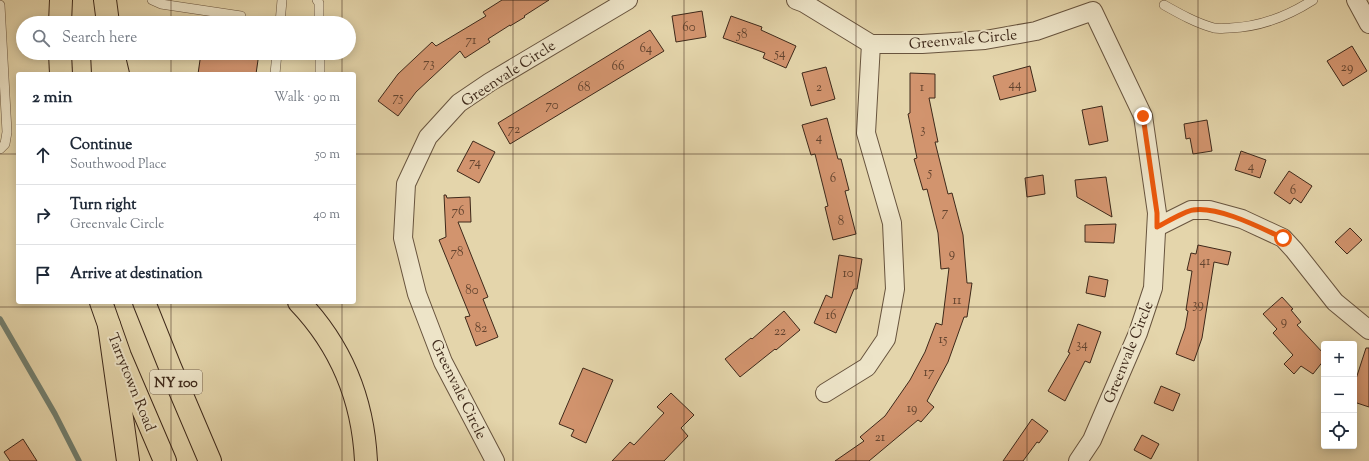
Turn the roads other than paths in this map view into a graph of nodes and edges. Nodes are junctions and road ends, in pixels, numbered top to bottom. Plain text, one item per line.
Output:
1 (61, 0) edge
2 (104, 0) edge
3 (152, 0) edge
4 (282, 0) edge
5 (317, 0) edge
6 (628, 0) edge
7 (796, 0) edge
8 (1313, 0) edge
9 (1356, 0) edge
10 (0, 5) edge
11 (1164, 5) dead end
12 (1090, 6) edge
13 (60, 16) edge
14 (103, 16) edge
15 (107, 16) edge
16 (241, 16) dead end
17 (281, 16) edge
18 (319, 16) edge
19 (1369, 24) edge
20 (871, 44) junction
21 (60, 60) edge
22 (102, 60) edge
23 (115, 60) edge
24 (276, 60) edge
25 (320, 60) edge
26 (61, 72) edge
27 (103, 72) edge
28 (118, 72) edge
29 (275, 72) edge
30 (320, 72) edge
31 (0, 149) edge
32 (1157, 227) junction
33 (102, 304) edge
34 (145, 304) edge
35 (301, 304) edge
36 (109, 326) junction
37 (1369, 330) edge
38 (825, 393) dead end
39 (128, 461) edge
40 (165, 461) edge
41 (210, 461) edge
42 (366, 461) edge
43 (494, 461) edge
44 (1078, 461) edge

1 - 13 main road
2 - 14 main road
2 - 15 main road
3 - 16 lane
4 - 17 lane
5 - 18 lane
6 - 43 street, Greenvale Circle
7 - 20 street
8 - 11 lane
9 - 19 street
10 - 31 lane
12 - 20 street, Greenvale Circle
12 - 32 street, Greenvale Circle
20 - 38 street
21 - 26 main road
22 - 27 main road
23 - 28 main road
24 - 29 lane
25 - 30 lane
32 - 37 street
32 - 44 street, Greenvale Circle
33 - 36 main road, Tarrytown Road / NY 100
34 - 41 main road, NY 100
35 - 42 main road
36 - 39 main road
36 - 40 main road, Tarrytown Road / NY 100

